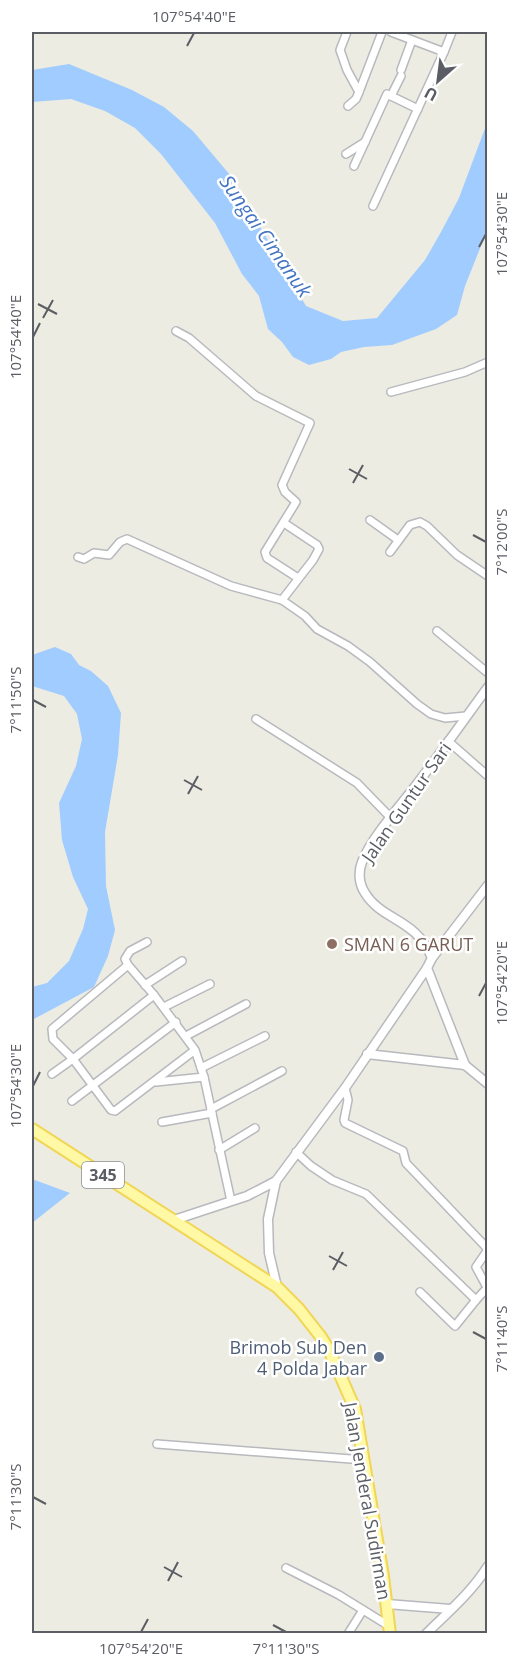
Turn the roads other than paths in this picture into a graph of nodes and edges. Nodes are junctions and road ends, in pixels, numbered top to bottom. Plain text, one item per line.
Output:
1 (346, 32) edge
2 (382, 32) edge
3 (394, 32) edge
4 (452, 32) edge
5 (412, 40) junction
6 (444, 52) junction
7 (359, 92) junction
8 (392, 96) junction
9 (348, 106) dead end
10 (418, 109) junction
11 (365, 142) junction
12 (346, 154) dead end
13 (354, 166) dead end
14 (373, 206) dead end
15 (176, 331) dead end
16 (488, 362) edge
17 (391, 392) dead end
18 (370, 520) dead end
19 (284, 523) junction
20 (398, 540) junction
21 (390, 552) dead end
22 (78, 557) dead end
23 (488, 576) edge
24 (298, 578) junction
25 (282, 600) junction
26 (437, 631) dead end
27 (488, 673) edge
28 (488, 687) edge
29 (466, 716) junction
30 (256, 719) dead end
31 (448, 741) junction
32 (488, 776) edge
33 (391, 819) junction
34 (488, 885) edge
35 (147, 942) dead end
36 (432, 958) junction
37 (182, 961) dead end
38 (128, 965) junction
39 (427, 968) junction
40 (145, 984) junction
41 (210, 984) dead end
42 (154, 995) junction
43 (246, 1004) dead end
44 (164, 1007) junction
45 (176, 1022) junction
46 (186, 1036) junction
47 (265, 1036) dead end
48 (195, 1050) junction
49 (367, 1054) junction
50 (72, 1059) junction
51 (465, 1065) junction
52 (201, 1068) junction
53 (282, 1071) dead end
54 (52, 1074) dead end
55 (204, 1077) junction
56 (156, 1082) junction
57 (488, 1084) edge
58 (91, 1085) junction
59 (345, 1088) junction
60 (72, 1101) dead end
61 (211, 1111) junction
62 (162, 1122) dead end
63 (255, 1128) dead end
64 (32, 1130) edge
65 (219, 1150) junction
66 (296, 1152) junction
67 (276, 1181) junction
68 (231, 1201) junction
69 (174, 1220) junction
70 (278, 1287) junction
71 (487, 1289) edge
72 (420, 1292) dead end
73 (476, 1300) junction
74 (157, 1444) dead end
75 (364, 1460) junction
76 (488, 1566) edge
77 (286, 1568) dead end
78 (387, 1604) junction
79 (450, 1609) junction
80 (363, 1610) junction
81 (390, 1630) edge
82 (348, 1634) edge
83 (426, 1634) edge

1 - 7 street
2 - 7 street
3 - 5 street
4 - 6 street
5 - 6 street
5 - 8 street
6 - 10 street
7 - 9 street
8 - 10 street
8 - 11 street
10 - 14 street
11 - 12 street
11 - 13 street
15 - 19 street
16 - 17 street
18 - 20 street
19 - 24 street
19 - 24 street
20 - 21 street
20 - 23 street
22 - 25 street
24 - 25 street
25 - 29 street
26 - 27 street
28 - 29 street, Jalan Guntur Sari
29 - 31 street, Jalan Guntur Sari
30 - 33 street
31 - 32 street
31 - 33 street, Jalan Guntur Sari
33 - 36 street, Jalan Guntur Sari
34 - 36 street
35 - 38 street
36 - 39 street
37 - 40 street
38 - 40 street
38 - 50 street
39 - 49 street
39 - 51 street
40 - 42 street
41 - 44 street
42 - 44 street
42 - 50 street
43 - 46 street
44 - 45 street
45 - 46 street
45 - 58 street
46 - 48 street
47 - 52 street
48 - 52 street
48 - 56 street
49 - 51 street
49 - 59 street
50 - 54 street
50 - 58 street
51 - 57 street
52 - 55 street
53 - 61 street
55 - 56 street
55 - 61 street
56 - 58 street
58 - 60 street
59 - 66 street
59 - 71 street
61 - 62 street
61 - 65 street
63 - 65 street
64 - 69 main road, Jalan Jenderal Sudirman / 345
65 - 68 street
66 - 67 street
66 - 73 street
67 - 68 street
67 - 70 street
68 - 69 street
69 - 70 main road, Jalan Jenderal Sudirman / 345
70 - 75 main road, Jalan Jenderal Sudirman / 345
71 - 73 street
72 - 73 street
74 - 75 street
75 - 78 main road, Jalan Jenderal Sudirman / 345
76 - 79 street
77 - 80 street
78 - 79 street
78 - 81 main road, Jalan Jenderal Sudirman / 345
79 - 83 street
80 - 81 street
80 - 82 street

